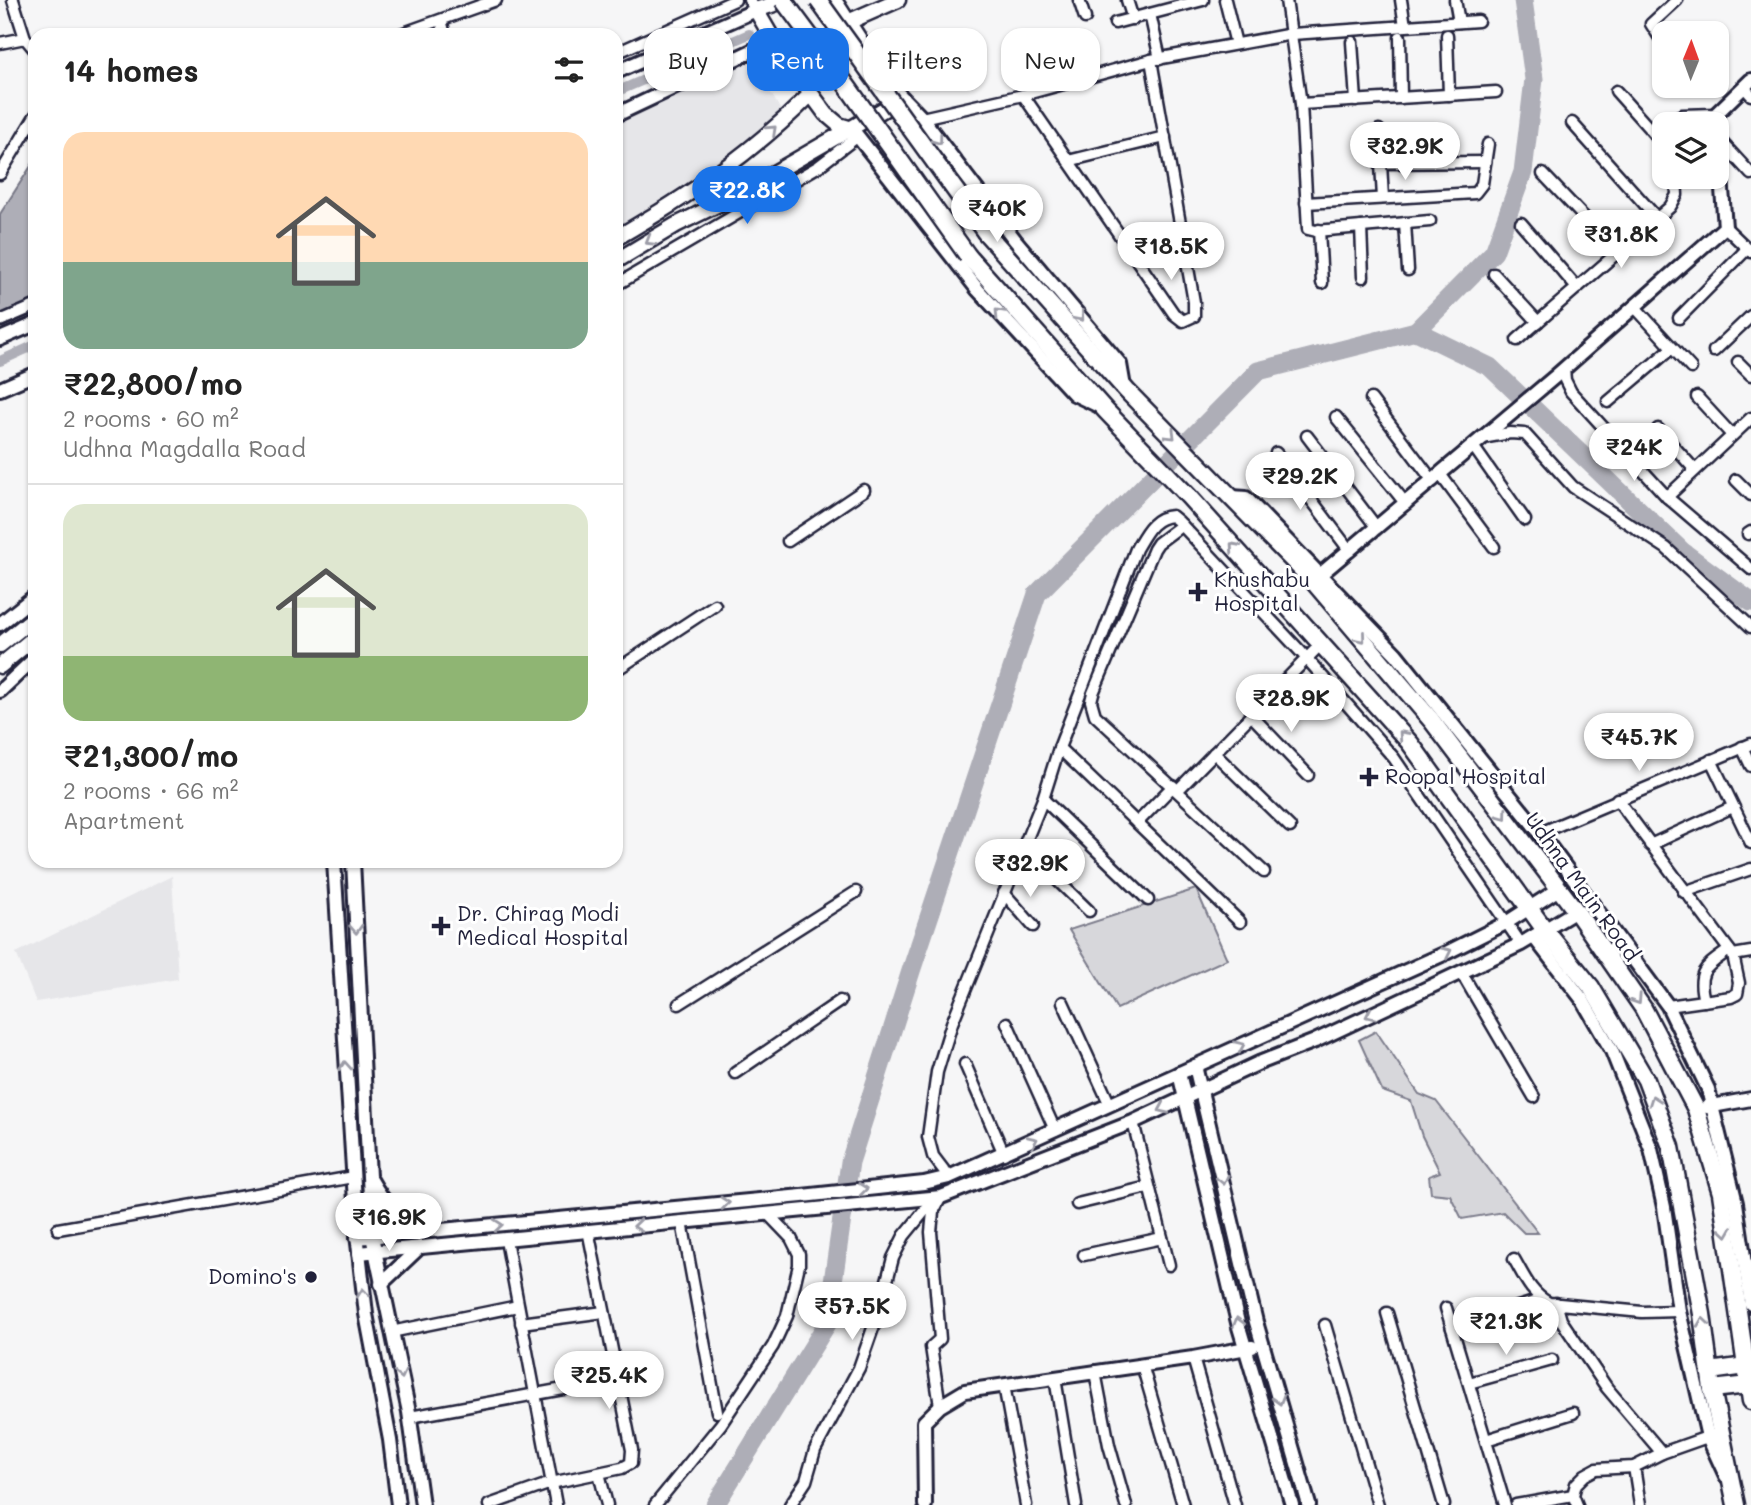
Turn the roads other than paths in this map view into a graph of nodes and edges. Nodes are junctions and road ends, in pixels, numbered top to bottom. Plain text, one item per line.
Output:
1 (13, 0) edge
2 (496, 0) edge
3 (735, 0) edge
4 (785, 0) edge
5 (818, 0) edge
6 (834, 0) edge
7 (898, 0) edge
8 (1079, 0) edge
9 (1127, 0) edge
10 (1203, 0) edge
11 (1225, 0) edge
12 (1286, 0) edge
13 (1401, 0) edge
14 (1455, 0) edge
15 (1676, 0) edge
16 (1179, 3) edge
17 (753, 5) edge
18 (1150, 14) junction
19 (1085, 18) dead end
20 (1133, 19) junction
21 (441, 20) junction
22 (1478, 21) dead end
23 (1654, 21) edge
24 (848, 22) junction
25 (1459, 22) junction
26 (1115, 23) dead end
27 (1405, 26) junction
28 (418, 28) edge
29 (443, 28) edge
30 (766, 28) edge
31 (1292, 34) junction
32 (1447, 34) dead end
33 (1400, 37) dead end
34 (25, 38) junction
35 (28, 42) edge
36 (1352, 42) dead end
37 (0, 43) edge
38 (863, 44) edge
39 (1236, 44) junction
40 (623, 50) edge
41 (747, 53) edge
42 (1156, 60) junction
43 (623, 69) edge
44 (1749, 87) edge
45 (809, 91) edge
46 (892, 91) edge
47 (896, 91) edge
48 (1616, 91) dead end
49 (1496, 92) dead end
50 (811, 94) junction
51 (1023, 95) junction
52 (1449, 95) junction
53 (1401, 98) junction
54 (1356, 101) junction
55 (1301, 104) junction
56 (623, 112) edge
57 (1718, 112) edge
58 (922, 118) junction
59 (1572, 123) dead end
60 (28, 128) edge
61 (857, 130) junction
62 (1379, 130) dead end
63 (1652, 132) edge
64 (1165, 137) junction
65 (1488, 144) dead end
66 (1729, 150) edge
67 (1068, 161) junction
68 (1485, 162) junction
69 (1381, 163) junction
70 (0, 174) edge
71 (1543, 174) dead end
72 (1751, 174) edge
73 (1675, 189) edge
74 (1723, 189) edge
75 (1383, 198) junction
76 (1306, 203) junction
77 (1657, 218) junction
78 (1430, 221) dead end
79 (1405, 223) junction
80 (1521, 223) dead end
81 (1361, 227) junction
82 (1726, 227) junction
83 (1319, 230) junction
84 (623, 234) edge
85 (1749, 251) edge
86 (1618, 253) junction
87 (623, 257) edge
88 (1408, 270) dead end
89 (1494, 274) dead end
90 (1363, 277) dead end
91 (623, 281) edge
92 (1322, 284) dead end
93 (1577, 288) junction
94 (1634, 306) junction
95 (28, 309) edge
96 (1751, 316) edge
97 (1679, 318) dead end
98 (0, 321) edge
99 (1538, 322) junction
100 (28, 327) edge
101 (0, 339) edge
102 (1517, 340) dead end
103 (1672, 348) junction
104 (1714, 351) dead end
105 (1738, 362) dead end
106 (1691, 369) dead end
107 (1560, 372) junction
108 (1751, 375) edge
109 (28, 377) edge
110 (0, 389) edge
111 (1125, 389) junction
112 (1697, 397) dead end
113 (1371, 398) dead end
114 (1608, 402) dead end
115 (1105, 409) junction
116 (1336, 417) dead end
117 (1751, 418) edge
118 (1658, 429) dead end
119 (1732, 435) junction
120 (1307, 436) dead end
121 (1477, 442) junction
122 (1276, 453) dead end
123 (1695, 470) junction
124 (1436, 477) junction
125 (1737, 480) dead end
126 (864, 490) dead end
127 (1751, 495) edge
128 (1667, 497) junction
129 (1406, 503) junction
130 (1525, 520) dead end
131 (1182, 525) junction
132 (1377, 528) junction
133 (788, 541) dead end
134 (1493, 547) dead end
135 (1350, 551) junction
136 (1751, 569) edge
137 (1317, 578) junction
138 (28, 602) edge
139 (715, 605) dead end
140 (28, 623) edge
141 (0, 624) edge
142 (1751, 627) edge
143 (28, 643) edge
144 (1321, 644) junction
145 (0, 645) edge
146 (1306, 657) junction
147 (28, 665) edge
148 (623, 665) edge
149 (0, 666) edge
150 (0, 691) edge
151 (1251, 715) junction
152 (1746, 745) edge
153 (1059, 748) junction
154 (1214, 753) junction
155 (1711, 760) junction
156 (1751, 766) edge
157 (1308, 775) dead end
158 (1176, 788) junction
159 (1043, 799) junction
160 (1617, 799) junction
161 (1733, 807) junction
162 (1137, 823) junction
163 (1290, 827) dead end
164 (1540, 833) junction
165 (1749, 836) edge
166 (1650, 845) junction
167 (1023, 847) junction
168 (334, 868) edge
169 (353, 868) edge
170 (1751, 869) edge
171 (1264, 872) dead end
172 (1559, 889) junction
173 (856, 892) dead end
174 (1684, 892) junction
175 (1004, 893) junction
176 (1148, 900) dead end
177 (1530, 908) junction
178 (1089, 911) dead end
179 (1576, 911) junction
180 (1240, 922) dead end
181 (1506, 922) junction
182 (1033, 926) dead end
183 (1540, 934) junction
184 (1521, 944) junction
185 (1731, 952) junction
186 (1751, 952) edge
187 (1461, 972) junction
188 (840, 1001) dead end
189 (1704, 1001) junction
190 (1063, 1002) dead end
191 (679, 1004) dead end
192 (1668, 1006) junction
193 (1007, 1023) dead end
194 (965, 1064) dead end
195 (1195, 1066) junction
196 (735, 1073) dead end
197 (1179, 1073) junction
198 (1202, 1091) junction
199 (1534, 1097) dead end
200 (1186, 1098) junction
201 (1751, 1099) edge
202 (1110, 1105) junction
203 (1704, 1108) junction
204 (1133, 1122) junction
205 (1055, 1130) junction
206 (1004, 1154) junction
207 (353, 1177) junction
208 (369, 1177) junction
209 (949, 1177) junction
210 (1148, 1187) junction
211 (933, 1198) junction
212 (1077, 1204) dead end
213 (768, 1214) junction
214 (682, 1222) junction
215 (58, 1229) dead end
216 (587, 1230) junction
217 (423, 1232) junction
218 (372, 1236) junction
219 (357, 1238) junction
220 (1162, 1238) junction
221 (506, 1240) junction
222 (420, 1247) junction
223 (374, 1251) junction
224 (359, 1253) junction
225 (1084, 1255) dead end
226 (1514, 1259) dead end
227 (1169, 1265) dead end
228 (381, 1284) junction
229 (1538, 1298) junction
230 (1556, 1303) junction
231 (1751, 1304) edge
232 (518, 1306) junction
233 (1446, 1308) dead end
234 (1679, 1311) junction
235 (604, 1312) junction
236 (1387, 1313) dead end
237 (522, 1323) junction
238 (1325, 1325) dead end
239 (1452, 1328) junction
240 (391, 1332) junction
241 (1262, 1343) junction
242 (1246, 1349) junction
243 (1193, 1358) junction
244 (1552, 1360) dead end
245 (1142, 1365) junction
246 (1748, 1367) edge
247 (1710, 1371) junction
248 (1096, 1372) junction
249 (1055, 1378) junction
250 (618, 1379) junction
251 (1469, 1384) junction
252 (1004, 1385) junction
253 (1712, 1389) junction
254 (1750, 1391) edge
255 (535, 1395) junction
256 (940, 1406) junction
257 (717, 1412) dead end
258 (1573, 1413) dead end
259 (410, 1417) junction
260 (1715, 1435) junction
261 (1486, 1440) junction
262 (1662, 1453) junction
263 (1634, 1467) junction
264 (600, 1472) junction
265 (551, 1483) junction
266 (1575, 1500) edge
267 (1735, 1500) edge
268 (509, 1502) edge
269 (398, 1505) edge
270 (422, 1505) edge
271 (489, 1505) edge
272 (556, 1505) edge
273 (607, 1505) edge
274 (655, 1505) edge
275 (790, 1505) edge
276 (925, 1505) edge
277 (1026, 1505) edge
278 (1076, 1505) edge
279 (1126, 1505) edge
280 (1183, 1505) edge
281 (1235, 1505) edge
282 (1292, 1505) edge
283 (1309, 1505) edge
284 (1378, 1505) edge
285 (1444, 1505) edge
286 (1505, 1505) edge
287 (1516, 1505) edge
288 (1640, 1505) edge

1 - 34 street
2 - 21 street
3 - 40 street
4 - 17 main road
4 - 115 highway, bridge
5 - 111 highway, bridge
6 - 24 main road
7 - 24 main road
8 - 19 street
9 - 20 street
10 - 16 street
11 - 39 street
12 - 31 street
13 - 27 street
14 - 25 street
15 - 23 street
16 - 18 street
17 - 30 main road
17 - 43 street
18 - 20 street
18 - 42 street
20 - 26 street
21 - 28 street
21 - 29 street
22 - 25 street
24 - 38 main road
25 - 27 street
27 - 31 street
31 - 39 street
31 - 55 street
32 - 52 street
33 - 53 street
34 - 35 street
34 - 37 street
36 - 54 street
39 - 42 street
41 - 56 street
42 - 51 street
42 - 64 street
44 - 57 street
45 - 50 main road
46 - 61 main road
47 - 58 street
48 - 63 street
49 - 52 street
50 - 61 main road
84 -> 50 main road
51 - 58 street
51 - 67 street
52 - 53 street
53 - 54 street
54 - 55 street
55 - 76 street
58 -> 111 street
59 - 77 street
60 - 70 street
61 -> 87 main road
61 - 91 street
115 -> 61 street
62 - 69 street
64 - 67 street
64 - 67 street
65 - 68 street
66 - 72 street
68 - 69 street
68 - 75 street
69 - 75 street
71 - 86 street
73 - 77 street
74 - 82 street
75 - 76 street
76 - 83 street
77 - 86 street
78 - 79 street
79 - 81 street
79 - 88 street
80 - 93 street
81 - 83 street
81 - 90 street
82 - 85 street
82 - 94 street
83 - 92 street
85 - 97 street
86 - 93 street
89 - 99 street
93 - 99 street
94 - 103 street
94 - 107 street
95 - 98 street
96 - 104 street
99 - 102 street
100 - 101 street
103 - 106 street
103 - 114 street
105 - 108 street
107 - 121 street
107 - 128 street
109 - 110 street
111 -> 137 highway, Udhna Main Road
112 - 119 street
113 - 124 street
144 -> 115 highway
116 - 129 street
117 - 119 street
118 - 123 street
119 - 123 street
120 - 132 street
121 - 124 street
121 - 130 street
121 - 142 street
122 - 135 street
123 - 128 street
124 - 129 street
124 - 134 street
125 - 127 street
126 - 133 street
128 - 136 street
129 - 132 street
131 - 146 street
131 - 153 street
131 - 158 street
132 - 135 street
135 - 137 street
137 - 164 street
137 -> 172 highway, Udhna Main Road
138 - 141 street
139 - 148 street
140 - 145 main road
143 - 149 main road
144 - 146 street
177 -> 144 highway
146 - 151 street
146 - 181 street
147 - 150 street
151 - 154 street
151 - 157 street
152 - 155 street
152 - 156 street
153 - 159 street
153 - 162 street
154 - 158 street
154 - 163 street
155 - 160 street
155 - 161 street
158 - 162 street
158 - 171 street
159 - 167 street
159 - 176 street
160 - 164 street
160 - 166 street
161 - 165 street
161 - 166 street
162 - 180 street
164 - 192 street
166 - 174 street
167 - 175 street
167 - 178 street
207 -> 168 street
169 -> 208 street
170 - 174 street
172 - 177 street
172 - 179 highway, Udhna Main Road
173 - 191 street
174 - 185 street
175 - 182 street
175 - 209 street
177 - 181 street
177 - 183 highway
179 - 183 street
179 -> 203 highway, Udhna Main Road
181 - 184 street
195 -> 181 street
183 - 184 street
183 - 234 street
247 -> 183 highway
184 - 187 street
185 - 186 street
185 - 189 street
185 - 189 street
187 -> 198 street
187 - 199 street
188 - 196 street
189 - 192 street
190 - 202 street
192 - 203 street
193 - 205 street
194 - 206 street
195 - 197 street
195 - 198 street
197 - 200 street
197 - 202 street
198 - 200 street
198 -> 241 street
200 -> 204 street
242 -> 200 street
201 - 203 street
202 - 205 street
203 - 231 street
203 -> 246 highway, Udhna Main Road
204 - 210 street
204 - 211 street
206 -> 205 street
206 - 209 street
207 - 215 street
207 - 219 street
208 - 217 street
208 - 218 street
217 -> 209 street
210 - 212 street
210 - 220 street
211 - 213 street
211 - 256 street
211 - 275 street
213 - 214 street
213 - 274 street
214 -> 216 street
214 - 257 street
216 - 221 street
216 - 235 street
217 - 218 street
218 - 219 street
218 - 223 street
219 - 224 street
220 - 225 street
220 - 227 street
221 - 222 street
221 - 232 street
222 - 223 street
222 - 228 street
223 - 224 street
223 - 228 street
269 -> 224 street
226 - 229 street
228 - 240 street
229 - 230 street
229 - 239 street
230 - 234 street
230 - 262 street
232 - 237 street
232 - 240 street
233 - 239 street
234 - 260 street
235 - 237 street
235 - 250 street
236 - 285 street
237 - 255 street
238 - 284 street
239 - 251 street
240 -> 259 street
241 - 242 street
241 -> 283 street
242 - 243 street
242 - 282 street
243 - 245 street
243 - 281 street
244 - 251 street
245 - 248 street
245 - 280 street
246 - 247 highway
246 - 254 highway, Udhna Main Road
247 - 253 highway
248 - 249 street
248 - 279 street
249 - 252 street
249 - 278 street
250 - 255 street
250 - 264 street
251 - 261 street
252 - 256 street
252 - 277 street
253 - 254 highway
253 - 260 highway
255 - 259 street
255 - 265 street
256 - 276 street
258 - 261 street
259 - 270 street
260 - 262 street
260 - 267 highway
261 - 286 street
262 - 263 street
263 - 266 street
263 - 288 street
264 - 265 street
264 - 273 street
265 - 268 street
265 - 272 street
266 - 287 street
268 - 271 street

